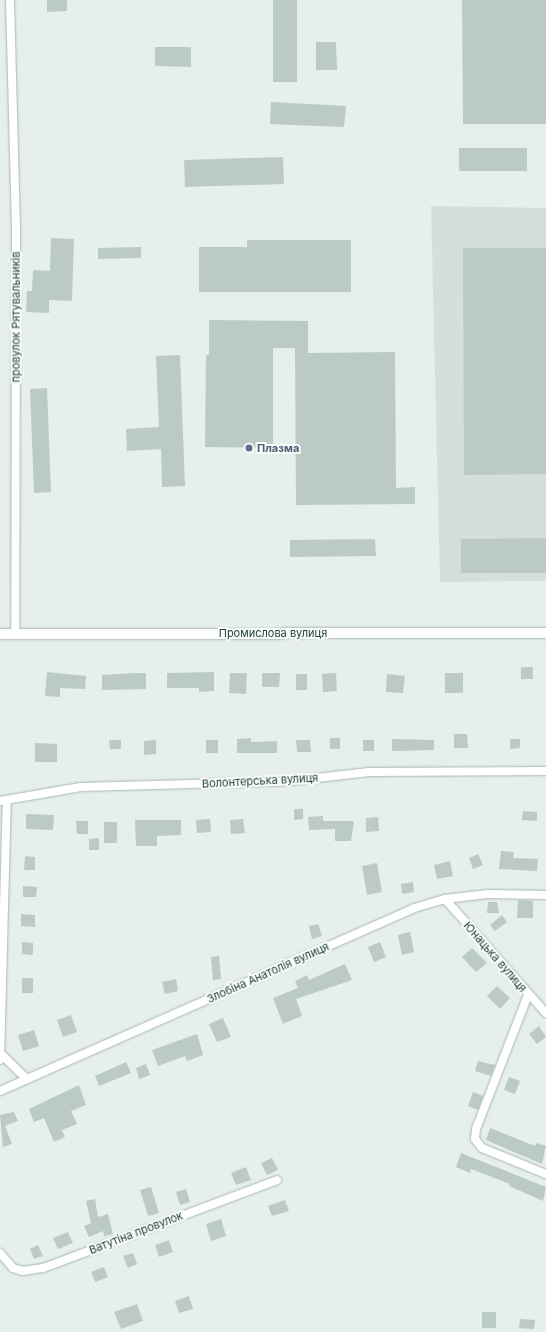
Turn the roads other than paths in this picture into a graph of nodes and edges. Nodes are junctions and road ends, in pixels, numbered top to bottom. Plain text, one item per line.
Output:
1 (10, 0) edge
2 (546, 633) edge
3 (0, 634) edge
4 (15, 634) junction
5 (546, 771) edge
6 (3, 801) edge
7 (546, 895) edge
8 (445, 899) junction
9 (528, 996) junction
10 (546, 1013) edge
11 (1, 1057) edge
12 (27, 1079) junction
13 (0, 1091) edge
14 (546, 1174) edge
15 (277, 1180) dead end
16 (0, 1253) edge

1 - 4 street, провулок Рятувальників
2 - 4 street, Промислова вулиця
3 - 4 street, Промислова вулиця
5 - 6 street, Волонтерська вулиця
6 - 11 street
7 - 8 street, Злобіна Анатолія вулиця
8 - 9 street, Юнацька вулиця
8 - 12 street, Злобіна Анатолія вулиця
9 - 10 street, Юнацька вулиця
9 - 14 street
11 - 12 street
12 - 13 street, Злобіна Анатолія вулиця
15 - 16 street, Ватутіна провулок

